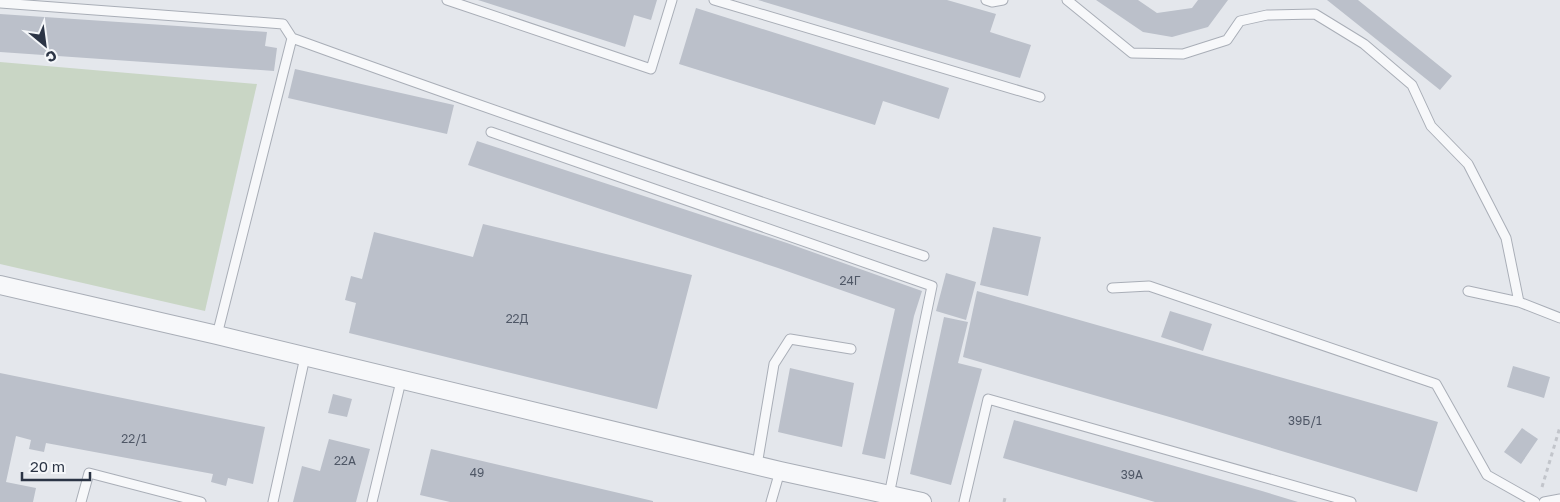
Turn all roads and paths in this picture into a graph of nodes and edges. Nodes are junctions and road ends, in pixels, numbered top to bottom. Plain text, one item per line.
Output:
1 (447, 0) edge
2 (672, 0) edge
3 (714, 0) edge
4 (986, 0) edge
5 (1004, 0) edge
6 (1067, 0) edge
7 (0, 3) edge
8 (292, 38) junction
9 (1040, 97) dead end
10 (491, 132) dead end
11 (924, 256) dead end
12 (0, 285) edge
13 (1112, 288) dead end
14 (1468, 291) dead end
15 (1519, 302) junction
16 (1560, 318) edge
17 (217, 335) junction
18 (851, 349) dead end
19 (305, 357) junction
20 (401, 381) junction
21 (1560, 426) edge
22 (757, 465) junction
23 (780, 471) junction
24 (1540, 493) dead end
25 (889, 495) junction
26 (1560, 501) edge
27 (81, 502) edge
28 (201, 502) edge
29 (273, 502) edge
30 (372, 502) edge
31 (771, 502) edge
32 (922, 502) edge
33 (964, 502) edge
34 (1351, 502) edge
35 (1535, 502) edge
36 (1544, 502) edge

1 - 2 lane
3 - 9 lane
4 - 5 lane
6 - 15 lane
7 - 8 lane
8 - 11 lane
8 - 17 lane
10 - 25 lane
12 - 17 street
13 - 35 lane
14 - 15 lane
15 - 16 lane
17 - 19 street
18 - 22 lane
19 - 20 street
19 - 29 lane
20 - 22 street
20 - 30 lane
21 - 24 path
22 - 23 street
23 - 25 street
23 - 31 lane
25 - 32 street
26 - 36 lane
27 - 28 lane
33 - 34 lane

